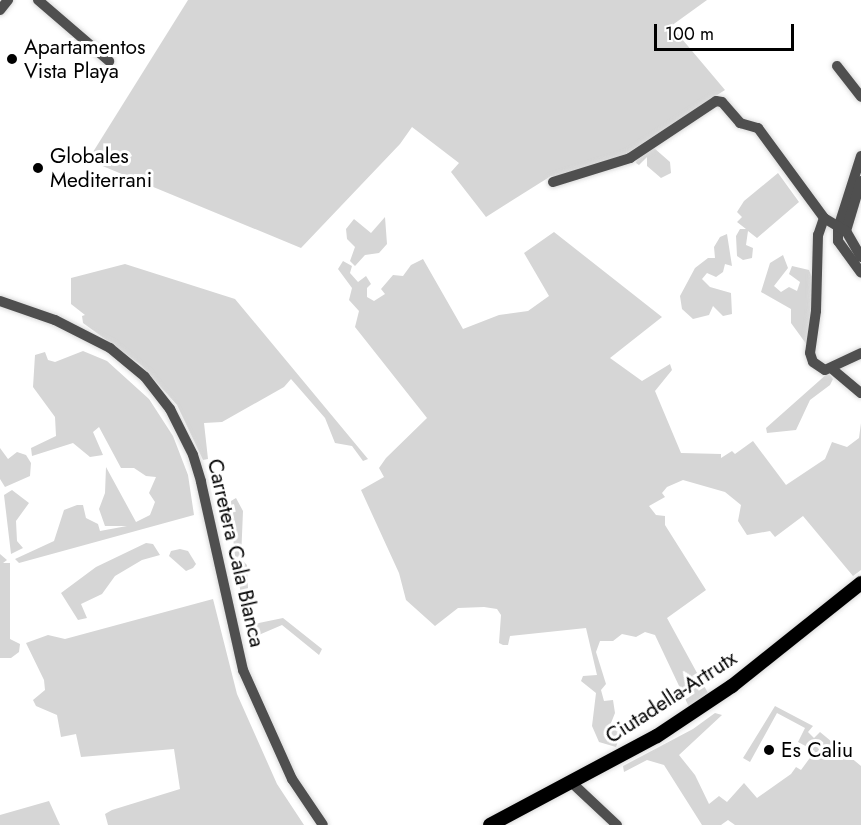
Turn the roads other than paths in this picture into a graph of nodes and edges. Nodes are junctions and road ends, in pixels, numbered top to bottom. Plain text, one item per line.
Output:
1 (8, 0) edge
2 (38, 0) edge
3 (0, 10) edge
4 (109, 61) dead end
5 (837, 66) dead end
6 (861, 97) edge
7 (861, 156) edge
8 (861, 181) edge
9 (553, 182) dead end
10 (824, 218) junction
11 (842, 230) junction
12 (861, 256) edge
13 (861, 273) edge
14 (0, 301) edge
15 (861, 354) edge
16 (831, 368) junction
17 (861, 393) edge
18 (861, 583) edge
19 (571, 782) junction
20 (323, 825) edge
21 (490, 825) edge
22 (617, 825) edge

1 - 3 street
2 - 4 street
5 - 6 street
7 - 11 street
8 - 11 street
9 - 10 street
10 - 11 street
10 - 16 street
11 - 12 street
11 - 13 street
14 - 20 street, Carretera Cala Blanca
15 - 16 street
16 - 17 street
18 - 19 main road, Ciutadella-Artrutx
19 - 21 main road, Ciutadella-Artrutx
19 - 22 street

